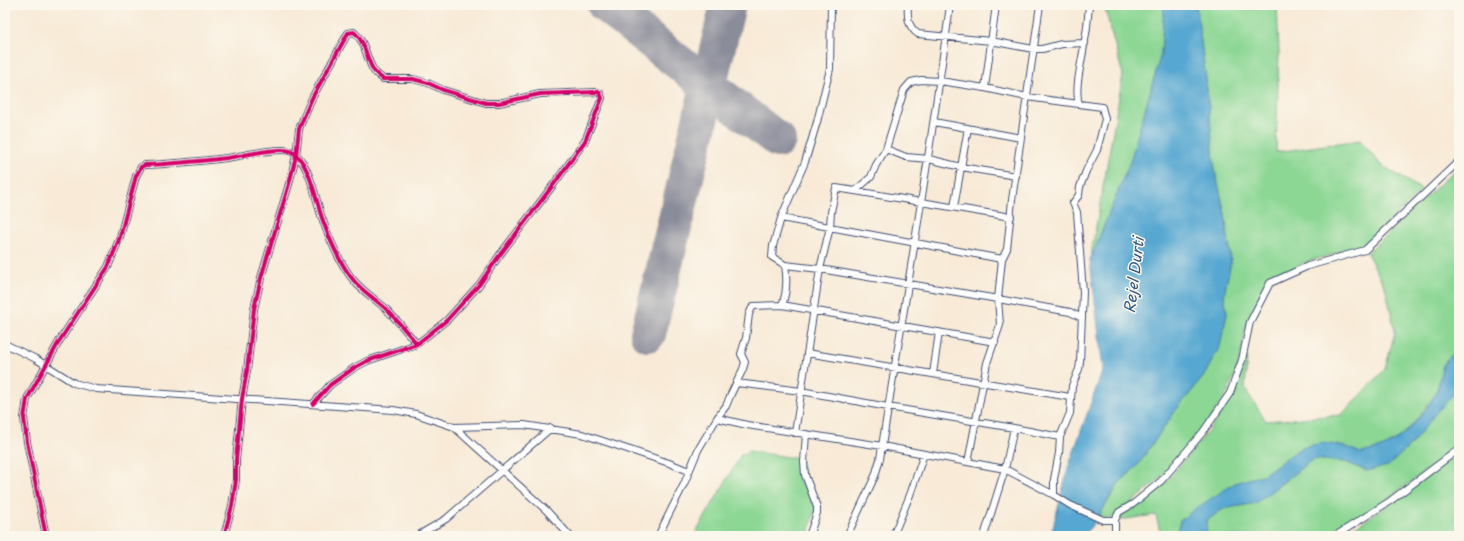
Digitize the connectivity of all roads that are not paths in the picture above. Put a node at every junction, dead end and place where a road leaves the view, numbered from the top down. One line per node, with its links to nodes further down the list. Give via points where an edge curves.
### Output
1 (832, 5): 28 (street, via 830,69 805,162)
2 (908, 5): 7 (street, via 907,15 913,31)
3 (950, 5): 7 (street)
4 (996, 5): 8 (street)
5 (1040, 5): 10 (street)
6 (1090, 5): 9 (street)
7 (946, 38): 8 (street); 11 (street)
8 (991, 41): 10 (street); 12 (street)
9 (1085, 42): 10 (street); 14 (street, via 1079,74)
10 (1033, 49): 13 (street)
11 (940, 81): 12 (street); 15 (street); 18 (street, via 910,82 904,90)
12 (985, 88): 13 (street)
13 (1027, 97): 14 (street); 17 (street)
14 (1079, 104): 38 (street, via 1102,107 1104,119 1097,150 1086,171 1079,195 1073,203 1077,212 1080,244)
15 (934, 122): 16 (street); 20 (street)
16 (968, 128): 17 (street); 22 (street)
17 (1021, 138): 23 (street)
18 (886, 149): 20 (street, via 906,158); 24 (street, via 871,177)
19 (296, 156): 43 (street, via 305,166 322,217 344,266 354,281 385,308); 43 (street, via 302,119 348,33 354,32 358,36 374,70 383,79 413,79 486,103 499,103 540,94 598,92 602,95 585,140 551,189 479,284 447,320); 45 (street, via 282,151 145,165 141,168 136,176 120,237 108,267); 52 (street, via 254,309)
20 (928, 159): 22 (street); 25 (street)
21 (1459, 161): 71 (street, via 1365,250 1308,266 1270,284 1250,322 1242,360 1230,393 1203,432 1161,481 1119,512)
22 (961, 167): 23 (street); 26 (street)
23 (1016, 176): 27 (street)
24 (855, 191): 25 (street); 29 (street, via 836,188)
25 (922, 202): 26 (street); 30 (street)
26 (954, 207): 27 (street)
27 (1011, 217): 31 (street, via 1007,249)
28 (781, 218): 29 (street); 32 (street, via 772,257)
29 (830, 227): 30 (street); 33 (street)
30 (914, 244): 31 (street); 34 (street)
31 (1002, 259): 35 (street)
32 (786, 265): 33 (street); 36 (street, via 786,291)
33 (820, 269): 34 (street); 37 (street)
34 (907, 284): 35 (street); 39 (street)
35 (998, 299): 38 (street, via 1070,312); 41 (street, via 1000,325)
36 (782, 305): 37 (street); 49 (street, via 753,306 749,314 742,354 745,362)
37 (814, 311): 39 (street); 44 (street)
38 (1082, 318): 51 (street, via 1079,366)
39 (901, 325): 40 (street); 46 (street)
40 (939, 332): 41 (street); 47 (street)
41 (995, 342): 48 (street)
42 (5, 344): 45 (street)
43 (417, 344): 53 (street, via 354,368 330,385)
44 (807, 353): 46 (street); 50 (street)
45 (46, 365): 52 (street, via 74,383 96,389); 72 (street, via 27,399 24,418)
46 (894, 368): 47 (street); 54 (street)
47 (932, 374): 48 (street)
48 (983, 382): 51 (street); 56 (street)
49 (737, 383): 50 (street); 55 (street)
50 (801, 391): 54 (street); 60 (street)
51 (1070, 397): 62 (street, via 1070,413)
52 (242, 399): 53 (street); 73 (street, via 236,480)
53 (313, 404): 57 (street, via 405,411)
54 (888, 407): 56 (street); 63 (street)
55 (717, 418): 60 (street); 69 (street)
56 (976, 422): 59 (street); 66 (street)
57 (454, 427): 58 (street, via 524,425); 68 (street)
58 (551, 428): 68 (street); 69 (street, via 582,434)
59 (1014, 428): 62 (street); 67 (street)
60 (795, 433): 61 (street)
61 (806, 434): 63 (street); 77 (street, via 805,475 817,507)
62 (1060, 437): 70 (street)
63 (882, 446): 65 (street); 78 (street, via 875,476)
64 (1459, 449): 82 (street, via 1390,501)
65 (924, 454): 66 (street); 79 (street)
66 (968, 462): 67 (street)
67 (1005, 469): 70 (street); 80 (street)
68 (503, 470): 74 (street, via 446,519); 75 (street)
69 (689, 471): 76 (street)
70 (1054, 495): 71 (street, via 1103,520)
71 (1115, 520): 81 (street)
72 (46, 536)
73 (224, 536)
74 (418, 536)
75 (570, 536)
76 (658, 536)
77 (810, 536)
78 (846, 536)
79 (893, 536)
80 (984, 536)
81 (1115, 536)
82 (1335, 536)

